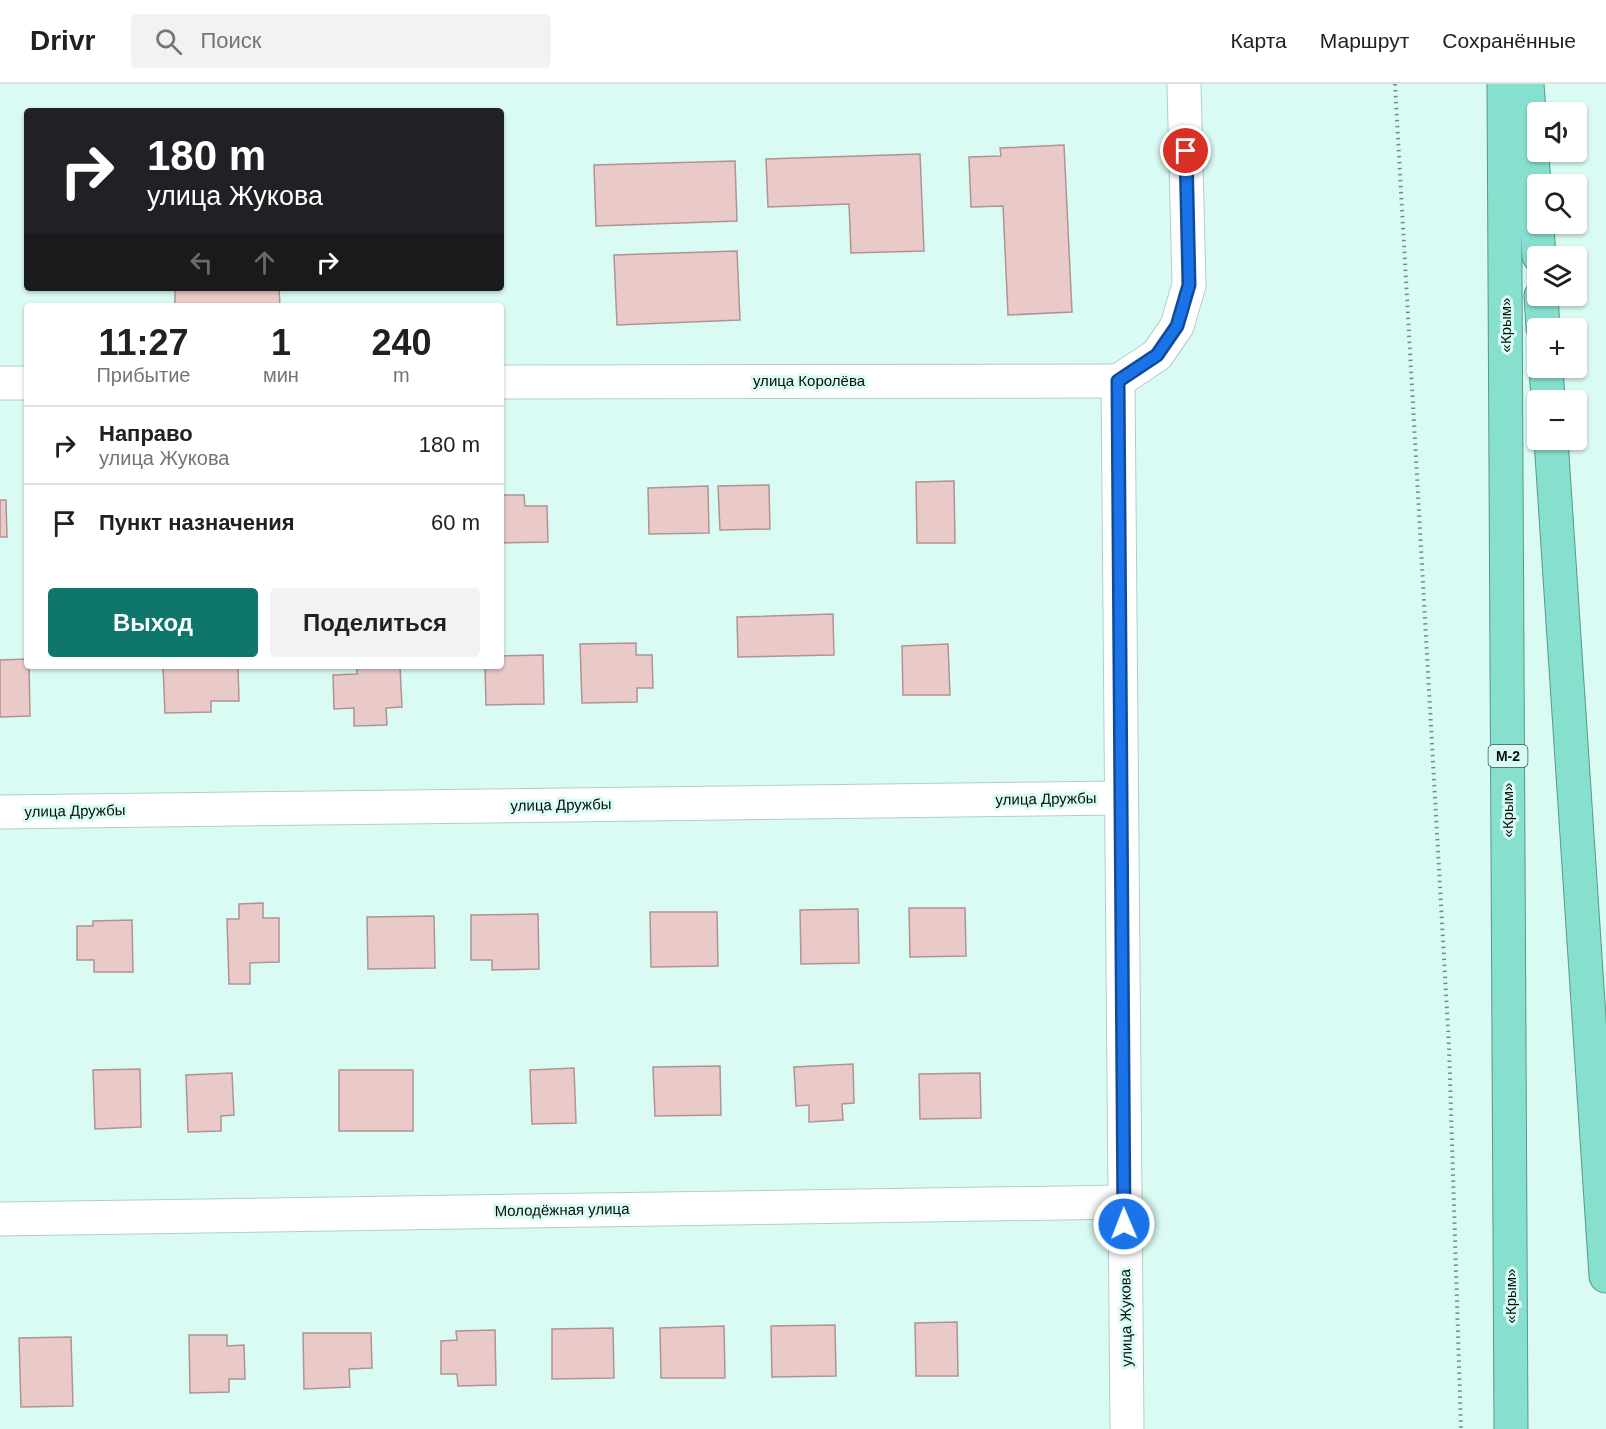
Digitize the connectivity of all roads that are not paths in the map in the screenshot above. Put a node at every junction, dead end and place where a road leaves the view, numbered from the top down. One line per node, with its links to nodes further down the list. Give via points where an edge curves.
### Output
1 (1184, 84): 5 (street, via 1189,285 1177,326 1157,355)
2 (1504, 84): 16 (highway, «Крым» / М-2)
3 (1527, 84): 4 (highway)
4 (1538, 246)
5 (1118, 381): 6 (street, улица Королёва); 10 (street, улица Жукова)
6 (504, 382)
7 (0, 383): 8 (street)
8 (24, 383)
9 (1552, 450): 14 (highway)
10 (1121, 798): 11 (street, улица Дружбы); 12 (street, улица Жукова)
11 (0, 812)
12 (1124, 1202): 13 (street, Молодёжная улица); 15 (street, улица Жукова)
13 (0, 1219)
14 (1606, 1276)
15 (1127, 1429)
16 (1511, 1429)

